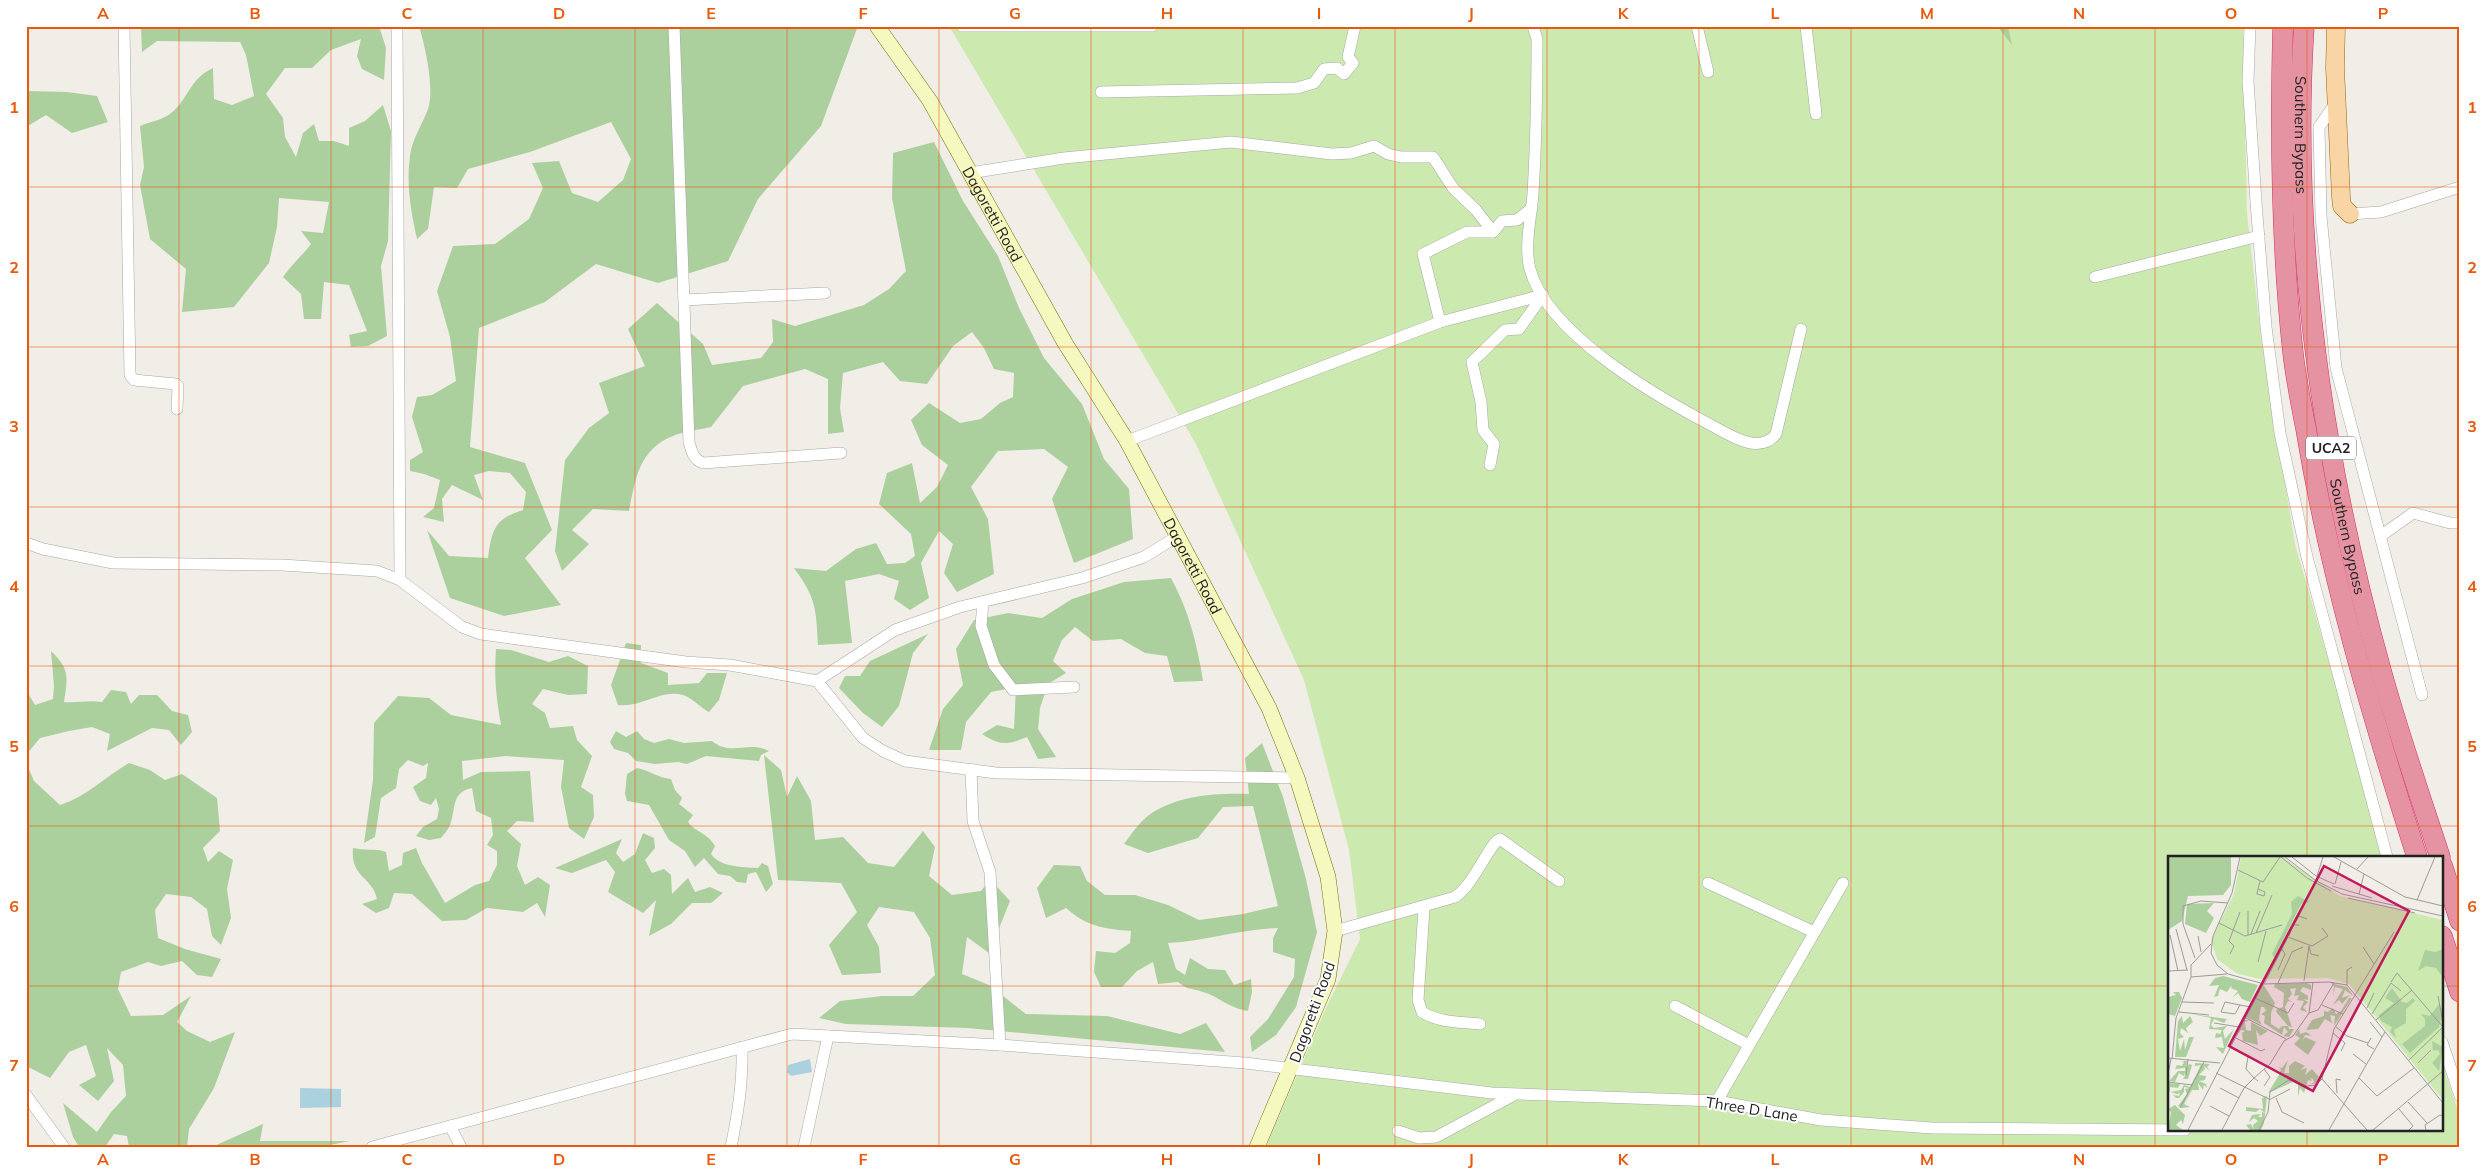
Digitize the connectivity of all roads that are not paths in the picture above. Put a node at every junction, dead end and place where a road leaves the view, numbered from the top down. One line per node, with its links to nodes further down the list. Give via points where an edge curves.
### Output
1 (124, 26): 31 (street, via 130,375 134,380 176,384)
2 (397, 26): 39 (street)
3 (674, 26): 28 (street)
4 (877, 26): 19 (main road, Dagoretti Road, via 930,101)
5 (962, 26): 6 (street)
6 (1152, 26)
7 (1355, 26): 16 (street, via 1348,57 1353,63 1344,74 1337,68 1324,69 1314,83 1297,88)
8 (1533, 26): 21 (street, via 1537,40)
9 (1697, 26): 15 (street)
10 (1806, 26): 18 (street)
11 (2250, 26): 24 (street, via 2248,81)
12 (2283, 26): 47 (highway, Southern Bypass / UCA2, via 2284,227 2293,354 2318,501 2349,630)
13 (2304, 26): 48 (highway, Southern Bypass / UCA2, via 2300,89 2303,228 2314,347 2340,499 2364,602 2382,674)
14 (2336, 26): 17 (main road)
15 (1708, 72)
16 (1100, 92)
17 (2337, 101): 22 (main road, via 2342,206); 36 (street, via 2319,126 2321,216 2336,368)
18 (1816, 114)
19 (970, 173): 23 (street, via 1064,158 1231,142 1332,154 1351,153 1374,146 1401,157 1433,157 1453,188); 32 (main road, Dagoretti Road, via 1065,343)
20 (2460, 187): 22 (street, via 2381,212)
21 (1532, 208): 23 (street, via 1517,220 1502,221); 27 (street, via 1528,255 1534,281)
22 (2350, 214)
23 (1493, 232): 29 (street, via 1467,232 1423,254)
24 (2259, 236): 25 (street); 46 (street, via 2266,326 2280,433 2307,556)
25 (2095, 276)
26 (825, 293): 28 (street)
27 (1543, 295): 29 (street); 30 (street, via 1558,320 1642,385 1740,440 1761,444 1770,442 1776,434); 34 (street, via 1519,329 1505,330 1472,362 1483,430 1494,444)
28 (684, 300): 33 (street, via 689,442 696,460 703,463)
29 (1440, 322): 32 (street)
30 (1802, 329)
31 (177, 409)
32 (1127, 441): 37 (main road, Dagoretti Road)
33 (841, 453)
34 (1490, 465)
35 (2460, 522): 36 (street, via 2450,523 2413,513)
36 (2382, 535): 43 (street)
37 (1178, 536): 40 (street, via 1144,557 1082,578); 45 (main road, Dagoretti Road, via 1269,708)
38 (26, 543): 39 (street, via 113,563 282,565 377,571)
39 (400, 580): 41 (street, via 462,627 481,634 730,665)
40 (983, 602): 41 (street, via 895,630); 42 (street, via 981,626 994,664 1013,690)
41 (817, 680): 44 (street, via 863,738 883,751 905,761)
42 (1074, 687)
43 (2422, 695)
44 (971, 769): 45 (street, via 996,773); 62 (street, via 973,821 990,872)
45 (1297, 778): 55 (main road, Dagoretti Road, via 1328,877)
46 (2387, 856)
47 (2417, 856)
48 (2440, 856)
49 (2444, 872): 54 (highway)
50 (1559, 881): 53 (street, via 1500,839 1492,845 1464,892)
51 (1708, 883): 56 (street)
52 (1843, 883): 56 (street)
53 (1424, 908): 55 (street); 60 (street, via 1418,1000 1422,1012 1448,1021)
54 (2460, 921)
55 (1335, 931): 66 (main road, Dagoretti Road, via 1328,979)
56 (1814, 932): 63 (street)
57 (2444, 942): 58 (highway)
58 (2460, 992)
59 (1675, 1006): 63 (street)
60 (1480, 1024)
61 (828, 1036): 62 (street, Three D Lane); 64 (street, Three D Lane, via 792,1034); 78 (street)
62 (1000, 1045): 66 (street, Three D Lane, via 1245,1063)
63 (1749, 1045): 70 (street)
64 (742, 1047): 71 (street, Three D Lane); 77 (street, via 743,1074)
65 (2444, 1048): 69 (street)
66 (1291, 1070): 67 (street, Three D Lane); 79 (main road, Dagoretti Road)
67 (1516, 1094): 70 (street, Three D Lane); 73 (street, via 1436,1136 1419,1138)
68 (26, 1095): 74 (street)
69 (2460, 1096)
70 (1717, 1101): 72 (street, Three D Lane, via 1821,1120 1932,1128)
71 (450, 1126): 75 (street, Three D Lane); 76 (street)
72 (2168, 1130)
73 (1398, 1131)
74 (64, 1147)
75 (372, 1147)
76 (461, 1147)
77 (731, 1147)
78 (804, 1147)
79 (1256, 1147)

